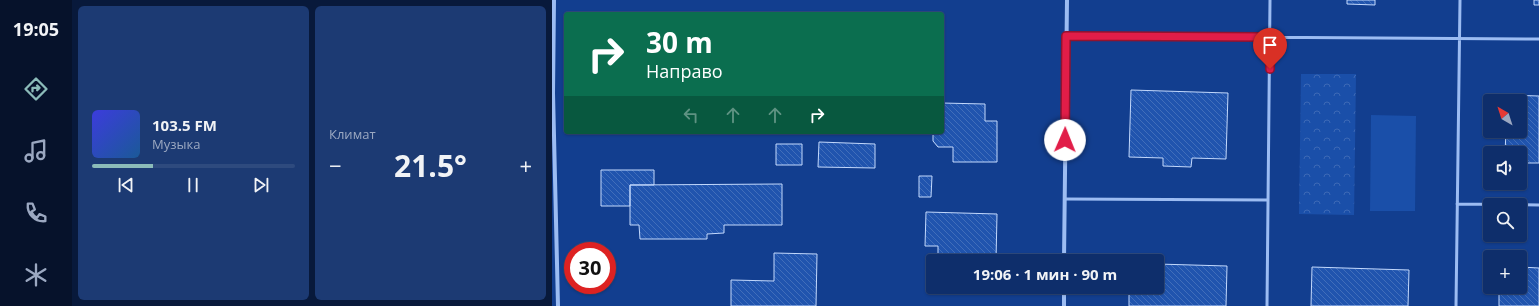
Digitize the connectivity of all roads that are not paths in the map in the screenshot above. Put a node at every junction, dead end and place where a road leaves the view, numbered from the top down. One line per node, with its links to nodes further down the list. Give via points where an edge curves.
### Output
1 (554, 0): 15 (street, via 553,93)
2 (1067, 0): 5 (street)
3 (1270, 0): 6 (lane)
4 (1460, 0): 7 (lane)
5 (1066, 36): 6 (lane); 9 (street)
6 (1270, 37): 7 (lane); 10 (lane)
7 (1459, 38): 8 (lane); 11 (lane)
8 (1539, 39)
9 (1065, 198): 10 (lane); 13 (street)
10 (1268, 200): 17 (lane)
11 (1457, 204): 12 (lane); 18 (lane)
12 (1539, 205)
13 (1064, 254)
14 (1064, 294): 16 (street)
15 (558, 306)
16 (1064, 306)
17 (1267, 306)
18 (1456, 306)

